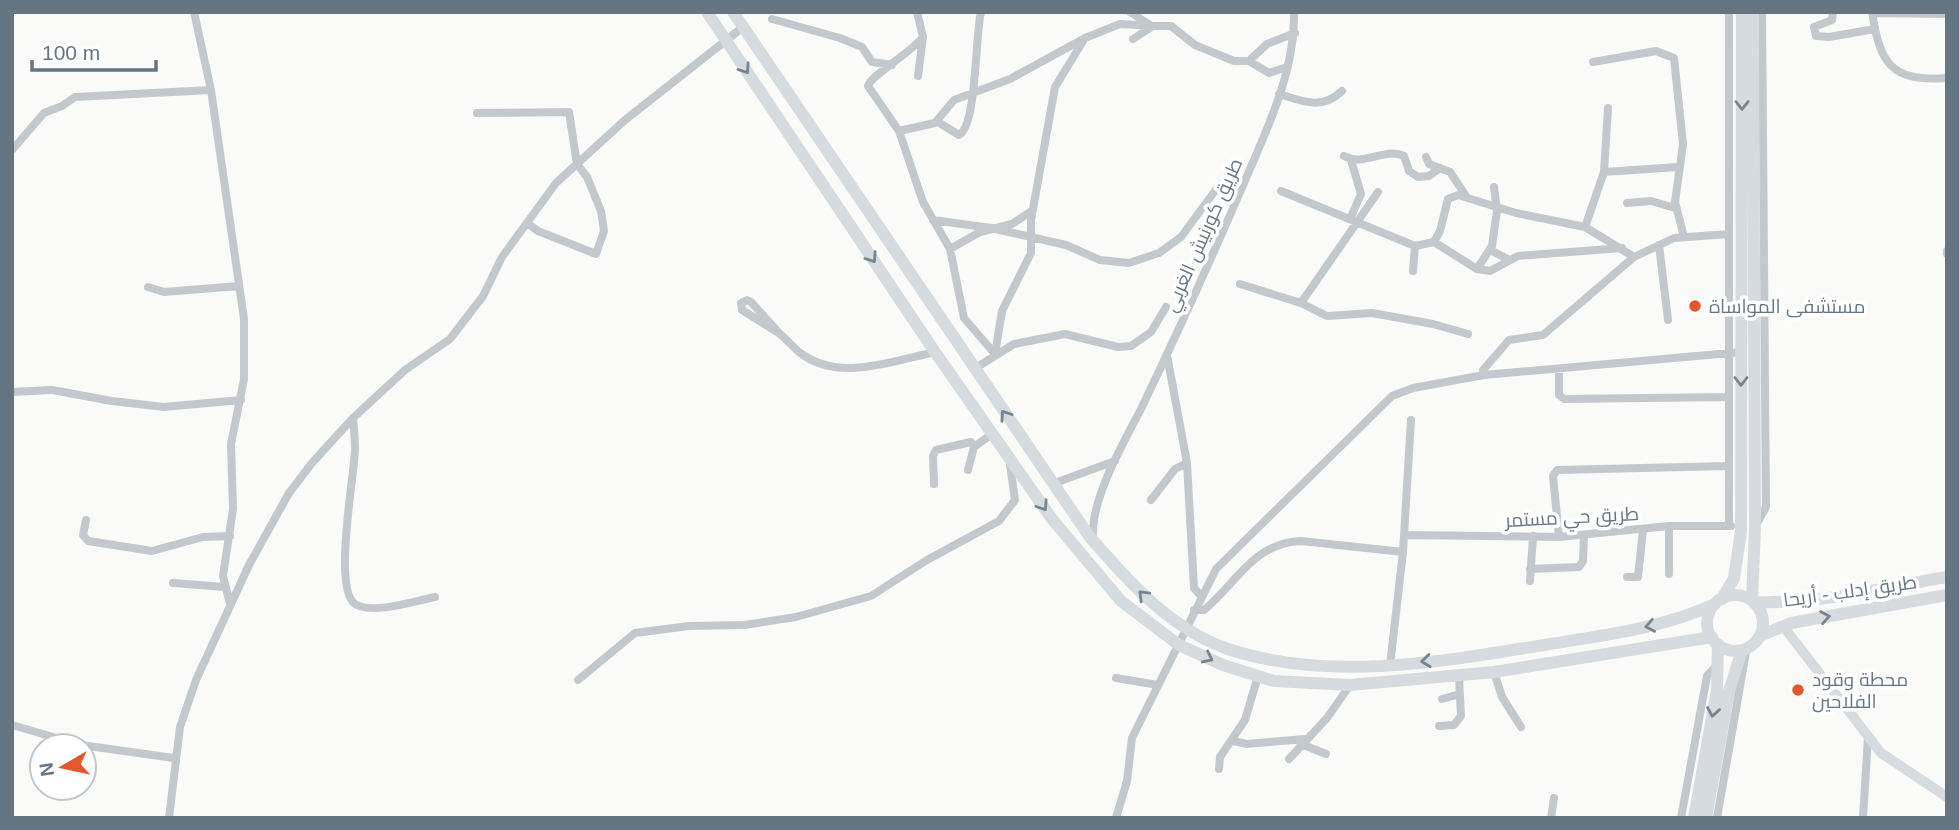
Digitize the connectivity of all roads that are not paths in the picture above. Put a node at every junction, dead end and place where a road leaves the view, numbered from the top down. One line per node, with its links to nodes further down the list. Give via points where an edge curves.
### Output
1 (194, 12): 30 (street)
2 (707, 12): 22 (main road)
3 (733, 12): 17 (main road)
4 (917, 12): 20 (street)
5 (981, 12): 31 (street)
6 (1130, 12): 16 (street)
7 (1294, 12): 19 (street, طريق كورنيش الغربي)
8 (1729, 12): 58 (street)
9 (1742, 12): 80 (main road, one-way to 80)
10 (1753, 12): 105 (main road)
11 (1762, 12): 105 (street, via 1766,507)
12 (1833, 12): 18 (street, via 1832,20 1814,27 1816,36)
13 (1872, 13): 14 (street); 18 (street)
14 (1947, 14)
15 (772, 19): 26 (street, via 840,38 862,47 872,62)
16 (1153, 26): 21 (street, via 1120,24); 23 (street); 24 (street, via 1171,26 1195,45 1234,61)
17 (743, 27): 22 (street); 84 (main road)
18 (1875, 29): 29 (street, via 1881,55 1896,72)
19 (1294, 33): 24 (street, via 1267,44); 27 (street, طريق كورنيش الغربي)
20 (923, 37): 26 (street); 28 (street)
21 (1085, 38): 31 (street, via 1010,79); 52 (street, via 1055,87)
22 (726, 39): 40 (street); 79 (main road, one-way to 79)
23 (1133, 39)
24 (1249, 61): 27 (street, via 1269,72)
25 (1593, 62): 41 (street, via 1656,51 1674,58 1683,144)
26 (892, 65): 37 (street, via 873,76 868,86)
27 (1287, 67): 33 (street, طريق كورنيش الغربي)
28 (918, 76)
29 (1946, 80)
30 (211, 90): 38 (street, via 75,97 44,113); 72 (street)
31 (973, 90): 36 (street, via 951,102); 36 (street, via 961,134)
32 (1342, 91): 33 (street, via 1318,105)
33 (1279, 94): 44 (street, طريق كورنيش الغربي)
34 (1608, 108): 43 (street)
35 (477, 113): 40 (street, via 569,111)
36 (938, 122): 37 (street)
37 (899, 131): 53 (street)
38 (12, 150)
39 (1426, 157): 42 (street, via 1429,164)
40 (576, 164): 55 (street); 55 (street, via 587,177 601,211 604,231 596,254)
41 (1678, 167): 43 (street); 51 (street)
42 (1440, 168): 48 (street, via 1450,172); 54 (street, via 1418,177 1397,153 1372,160 1347,158 1361,194)
43 (1604, 172): 56 (street)
44 (1244, 182): 60 (street, via 1220,184 1181,237 1159,253 1129,264); 82 (street, طريق كورنيش الغربي)
45 (1494, 187): 50 (street)
46 (1281, 191): 54 (street)
47 (1378, 192): 54 (street)
48 (1466, 196): 50 (street); 61 (street, via 1448,199)
49 (1627, 203): 51 (street, via 1651,201)
50 (1497, 206): 56 (street); 66 (street)
51 (1675, 208): 59 (street)
52 (1033, 210): 57 (street, via 1012,224); 60 (street)
53 (933, 220): 57 (street); 65 (street)
54 (1354, 221): 63 (street); 74 (street)
55 (527, 223): 90 (street, via 502,257 483,296 450,339 405,370)
56 (1585, 227): 64 (street)
57 (991, 228): 60 (street); 65 (street)
58 (1729, 234): 59 (street); 83 (street)
59 (1684, 237): 62 (street)
60 (1031, 240): 81 (street, via 1029,260 1002,311)
61 (1434, 242): 63 (street); 69 (street)
62 (1659, 245): 67 (street); 76 (street)
63 (1415, 246): 70 (street)
64 (1622, 248): 67 (street); 68 (street)
65 (950, 249): 81 (street, via 964,318)
66 (1490, 250): 68 (street); 69 (street)
67 (1634, 257): 86 (street, via 1543,335 1509,340 1490,359)
68 (1508, 259): 69 (street, via 1490,271)
69 (1477, 269)
70 (1413, 271)
71 (1240, 284): 74 (street)
72 (239, 286): 73 (street, via 164,292); 89 (street, via 244,319)
73 (148, 287)
74 (1301, 303): 78 (street, via 1327,316 1372,313)
75 (1166, 307): 81 (street, via 1152,332 1131,346 1065,334 1020,342)
76 (1668, 320)
77 (779, 333): 77 (street, via 752,318 741,303 751,302); 79 (street, via 800,353 848,369)
78 (1468, 334)
79 (935, 352): 92 (main road)
80 (1741, 352): 83 (street); 104 (main road, one-way to 104)
81 (995, 354): 84 (street)
82 (1167, 355): 95 (street, طريق كورنيش الغربي); 96 (street)
83 (1727, 355): 85 (street); 88 (street)
84 (974, 369): 100 (main road, one-way to 84)
85 (1559, 369): 86 (street); 88 (street, via 1559,395 1564,399)
86 (1484, 375): 121 (street, via 1392,396 1216,569)
87 (12, 392): 89 (street, via 52,390 153,406)
88 (1727, 397): 97 (street)
89 (241, 400): 109 (street, via 231,444)
90 (353, 418): 123 (street, via 355,450 346,544 346,588 352,602 363,608 399,606); 126 (street, via 289,493)
91 (1411, 420): 107 (street)
92 (993, 433): 93 (street); 94 (main road)
93 (974, 447): 98 (street); 99 (street, via 971,442 936,450)
94 (1006, 452): 132 (main road, one-way to 132, via 1052,519 1121,601); 140 (street, via 1015,500 999,521 871,596 796,617 635,633)
95 (1115, 461): 100 (street); 112 (street, طريق كورنيش الغربي, via 1092,522)
96 (1187, 463): 101 (street, via 1174,469); 121 (street, via 1194,588)
97 (1728, 466): 104 (street); 111 (street, via 1557,470 1553,476)
98 (968, 470)
99 (934, 484)
100 (1051, 485): 112 (main road)
101 (1152, 500)
102 (86, 520): 109 (street, via 83,535 88,541 152,551 202,537)
103 (1669, 527): 104 (street, طريق حي مستمر); 106 (street, طريق حي مستمر); 115 (street)
104 (1735, 527): 125 (main road, via 1734,578)
105 (1755, 528): 124 (main road)
106 (1643, 530): 108 (street, طريق حي مستمر); 116 (street, via 1639,577)
107 (1404, 535): 110 (street, طريق حي مستمر); 113 (street)
108 (1584, 535): 111 (street, طريق حي مستمر); 114 (street, via 1579,567)
109 (230, 536): 120 (street)
110 (1532, 536): 111 (street, طريق حي مستمر); 114 (street)
111 (1559, 537)
112 (1093, 540): 128 (main road, one-way to 112, via 1147,600)
113 (1402, 552): 127 (street, via 1285,542 1255,558 1205,610); 134 (street)
114 (1531, 569): 118 (street)
115 (1669, 574)
116 (1627, 577)
117 (1947, 577): 124 (main road, طريق إدلب - أريحا, via 1790,603)
118 (1530, 581)
119 (173, 583): 120 (street)
120 (225, 587): 126 (street)
121 (1201, 596): 127 (street)
122 (1947, 596): 129 (main road, طريق إدلب - أريحا, one-way to 122)
123 (435, 597)
124 (1753, 601): 125 (main road, via 1737,595); 130 (main road, via 1762,615)
125 (1718, 602): 131 (main road, via 1708,622); 134 (main road, one-way to 134, via 1679,621 1472,657)
126 (230, 604): 152 (street, via 196,680)
127 (1194, 610): 128 (street)
128 (1186, 626): 132 (street); 134 (main road, via 1227,648 1262,657 1332,667)
129 (1783, 626): 130 (main road, طريق إدلب - أريحا); 148 (street)
130 (1760, 636): 133 (main road)
131 (1715, 640): 133 (main road, via 1732,650); 135 (main road); 136 (main road)
132 (1180, 645): 137 (main road, one-way to 137, via 1223,666); 141 (street)
133 (1744, 649): 162 (main road, via 1729,691); 163 (street)
134 (1390, 665)
135 (1717, 665): 160 (street, via 1707,676); 161 (main road, one-way to 161, via 1717,690)
136 (1494, 672): 138 (main road); 147 (street, via 1502,697)
137 (1258, 676): 142 (main road); 149 (street, via 1245,720)
138 (1459, 677): 142 (main road); 143 (street)
139 (1116, 678): 141 (street)
140 (578, 680)
141 (1158, 685): 158 (street, via 1132,738 1127,781)
142 (1350, 685): 150 (street, via 1327,718)
143 (1460, 694): 144 (street); 146 (street, via 1458,722)
144 (1442, 699)
145 (12, 725): 152 (street, via 81,745)
146 (1439, 726)
147 (1521, 727)
148 (1868, 736): 155 (street, via 1881,752); 164 (street)
149 (1233, 741): 150 (street); 154 (street, via 1220,757)
150 (1303, 741): 151 (street); 153 (street)
151 (1326, 754)
152 (174, 758): 157 (street)
153 (1289, 759)
154 (1219, 769)
155 (1947, 797)
156 (1554, 798): 159 (street)
157 (169, 818)
158 (1116, 818)
159 (1551, 818)
160 (1681, 818)
161 (1694, 818)
162 (1706, 818)
163 (1717, 818)
164 (1863, 818)

